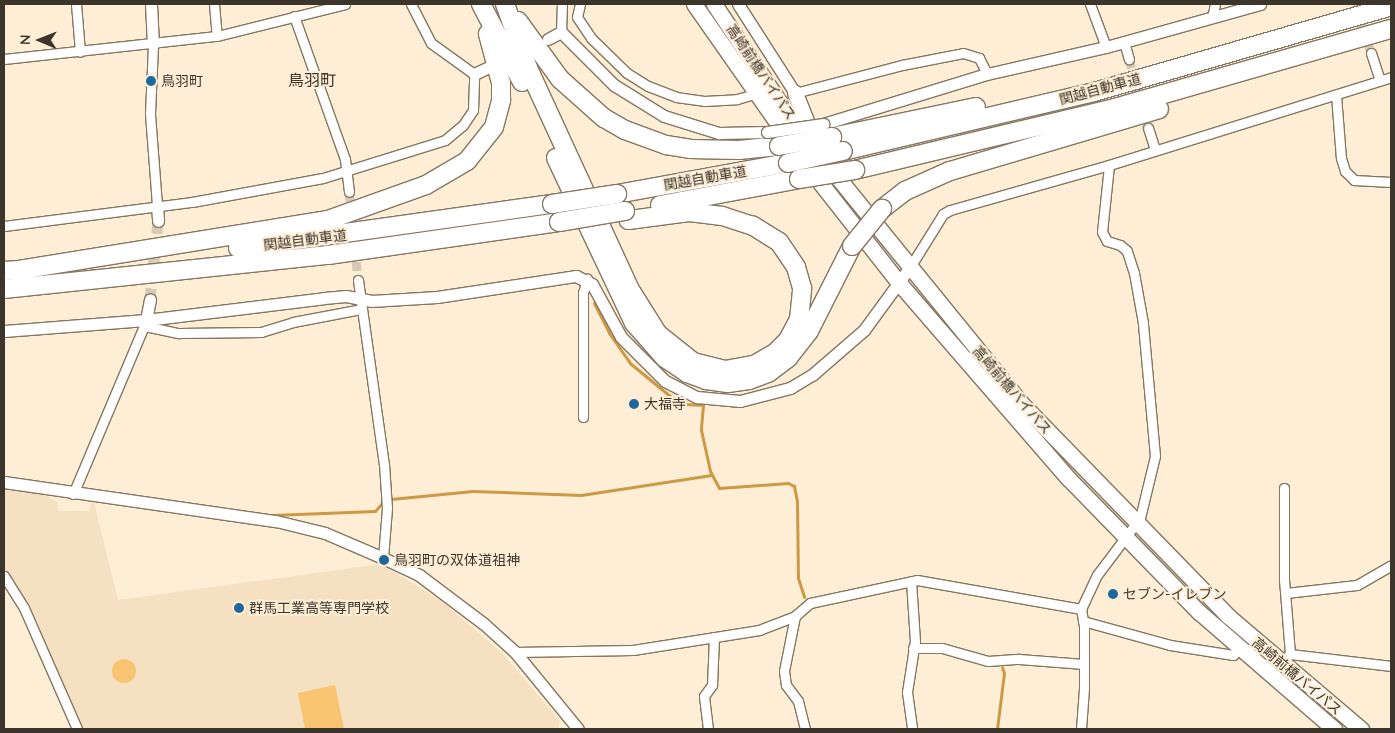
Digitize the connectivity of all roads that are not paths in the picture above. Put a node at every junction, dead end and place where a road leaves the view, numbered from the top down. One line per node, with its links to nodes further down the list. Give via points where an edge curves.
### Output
1 (76, 4): 26 (street)
2 (151, 4): 24 (street)
3 (214, 4): 21 (street)
4 (344, 4): 17 (street)
5 (411, 4): 33 (street, via 431,44)
6 (480, 4): 27 (highway, bridge, via 512,62 622,301 646,340 675,366 706,380 728,383 758,377 777,367 806,337 852,246 882,209 906,191 950,171 1232,87); 56 (highway, via 500,74 501,100 488,138 452,172 383,203 328,220)
7 (506, 4): 44 (highway, via 560,79 604,118 625,130 666,145 704,150); 52 (highway, via 528,68 625,279 643,314 658,334 693,362 725,370 754,365 775,353 788,340 798,319 802,288 796,267 779,242 753,226 722,216 689,212)
8 (562, 4): 20 (street)
9 (580, 4): 32 (street, via 576,13 579,23)
10 (694, 4): 40 (highway, 高崎前橋バイパス)
11 (714, 4): 47 (highway, 高崎前橋バイパス, via 780,103)
12 (738, 4): 39 (street)
13 (1090, 4): 25 (street)
14 (1215, 4): 18 (street)
15 (1260, 4): 18 (street)
16 (1391, 6): 38 (highway, 関越自動車道)
17 (294, 16): 21 (street); 48 (street)
18 (1212, 18): 23 (street)
19 (1391, 29): 27 (highway, 関越自動車道)
20 (561, 32): 22 (street); 37 (street)
21 (217, 36): 24 (street)
22 (548, 39)
23 (1124, 42): 25 (street); 30 (street)
24 (153, 45): 26 (street); 51 (street, via 150,114)
25 (1106, 47): 34 (street)
26 (80, 52): 29 (street)
27 (1319, 52): 52 (highway, 関越自動車道, bridge, via 1038,128 855,170)
28 (1371, 53): 36 (street)
29 (4, 59)
30 (1129, 59)
31 (491, 66): 33 (street)
32 (627, 73): 37 (street); 40 (street, via 657,90 683,98 725,100)
33 (474, 74): 48 (street, via 473,110 455,134 438,144)
34 (987, 74): 39 (street, via 979,58 963,53); 43 (street)
35 (1391, 77): 36 (street)
36 (1380, 81): 41 (street)
37 (614, 85): 44 (street, via 651,109 692,126)
38 (1094, 92): 43 (highway, via 1005,101); 56 (highway, 関越自動車道, bridge, via 788,163 617,194 328,237)
39 (795, 93): 47 (highway, via 804,120)
40 (755, 94): 59 (highway, 高崎前橋バイパス)
41 (1336, 95): 45 (street); 49 (street, via 1345,171 1354,180)
42 (1148, 128): 45 (street)
43 (828, 130): 44 (highway, bridge)
44 (773, 139)
45 (1155, 150): 46 (street)
46 (1109, 165): 55 (street, via 946,212); 69 (street, via 1102,232 1107,241 1127,251 1134,274 1143,323 1155,441 1154,463)
47 (830, 168): 55 (highway, 高崎前橋バイパス)
48 (347, 172): 50 (street); 51 (street, via 256,191)
49 (1391, 182)
50 (349, 192)
51 (157, 205): 53 (street); 54 (street)
52 (627, 215): 60 (highway, 関越自動車道, bridge, via 408,245)
53 (158, 221)
54 (4, 226)
55 (910, 267): 59 (street); 69 (highway, 高崎前橋バイパス, via 1020,402)
56 (12, 270)
57 (587, 279): 59 (street, via 621,337 659,376 685,393 730,401 784,390 812,374 864,330); 62 (street, via 568,276 437,297); 65 (street, via 582,293)
58 (358, 280): 62 (street)
59 (898, 283): 70 (highway, 高崎前橋バイパス)
60 (4, 289)
61 (150, 299): 63 (street)
62 (360, 304): 63 (street, via 298,300); 63 (street, via 261,332 179,334); 71 (street, via 384,464 387,508)
63 (145, 323): 64 (street); 68 (street)
64 (4, 331)
65 (583, 417)
66 (4, 482): 68 (street)
67 (1284, 488): 75 (street)
68 (73, 494): 71 (street, via 145,500 276,521 325,534)
69 (1137, 524): 70 (street); 83 (highway, 高崎前橋バイパス)
70 (1126, 539): 76 (street, via 1097,574); 81 (highway, 高崎前橋バイパス)
71 (382, 558): 82 (street, via 419,574)
72 (1391, 565): 75 (street, via 1350,587)
73 (4, 576): 86 (street, via 24,608)
74 (911, 581): 76 (street); 77 (street, via 810,603); 80 (street, via 916,641)
75 (1286, 593): 83 (street)
76 (1081, 609): 78 (street)
77 (795, 616): 79 (street, via 759,630); 89 (street, via 784,671 786,685 798,701)
78 (1083, 621): 81 (street, via 1233,656); 84 (street)
79 (714, 637): 82 (street, via 633,650); 88 (street, via 712,685 704,696)
80 (913, 648): 84 (street, via 942,648 988,661); 90 (street, via 907,692)
81 (1240, 648): 92 (highway, 高崎前橋バイパス)
82 (515, 652): 87 (street)
83 (1285, 659): 85 (street); 93 (highway, 高崎前橋バイパス)
84 (1084, 664): 91 (street)
85 (1391, 666)
86 (77, 729)
87 (578, 729)
88 (708, 729)
89 (806, 729)
90 (912, 729)
91 (1081, 729)
92 (1334, 729)
93 (1361, 729)

